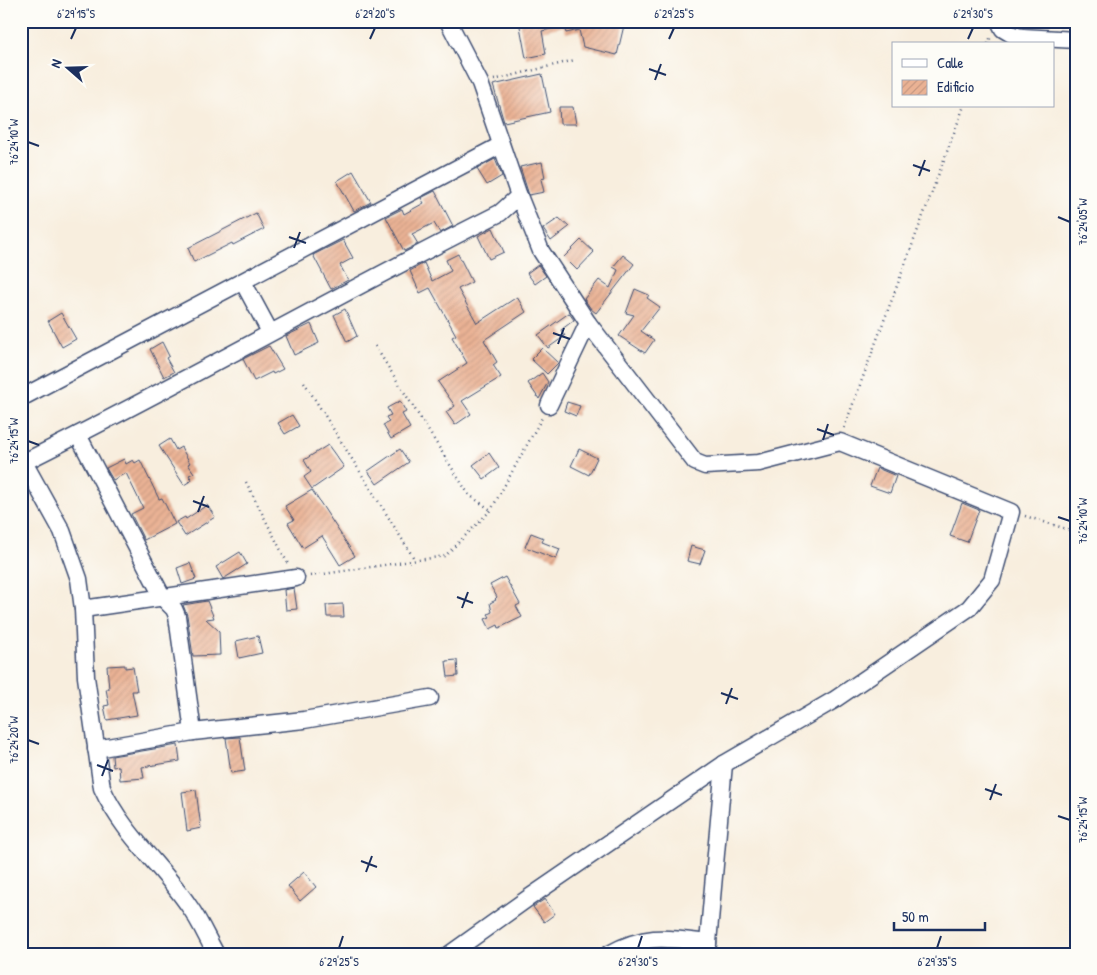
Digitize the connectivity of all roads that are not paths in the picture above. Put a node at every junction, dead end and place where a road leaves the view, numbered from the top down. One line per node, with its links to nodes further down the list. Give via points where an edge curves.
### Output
1 (448, 21): 4 (street, via 480,83)
2 (1000, 21): 3 (street, via 1002,29 1012,35)
3 (1076, 40)
4 (501, 145): 5 (street); 6 (street)
5 (519, 196): 7 (street, via 541,251); 8 (street, via 500,213)
6 (243, 282): 8 (street); 9 (street)
7 (588, 323): 10 (street); 19 (street, via 695,462 705,466 759,463 840,442 1011,512 992,580 970,608 834,700)
8 (270, 332): 11 (street)
9 (21, 398)
10 (549, 406)
11 (78, 435): 12 (street); 14 (street)
12 (23, 459): 15 (street, via 62,531 79,579)
13 (296, 578): 14 (street)
14 (163, 598): 15 (street); 17 (street, via 177,616)
15 (83, 610): 18 (street, via 86,677)
16 (430, 698): 17 (street, via 304,720)
17 (193, 732): 18 (street)
18 (96, 749): 21 (street, via 102,788 110,805 190,907)
19 (724, 764): 20 (street); 22 (street)
20 (708, 948): 23 (street, via 672,939 648,939 628,944)
21 (216, 954)
22 (450, 954)
23 (609, 954)

